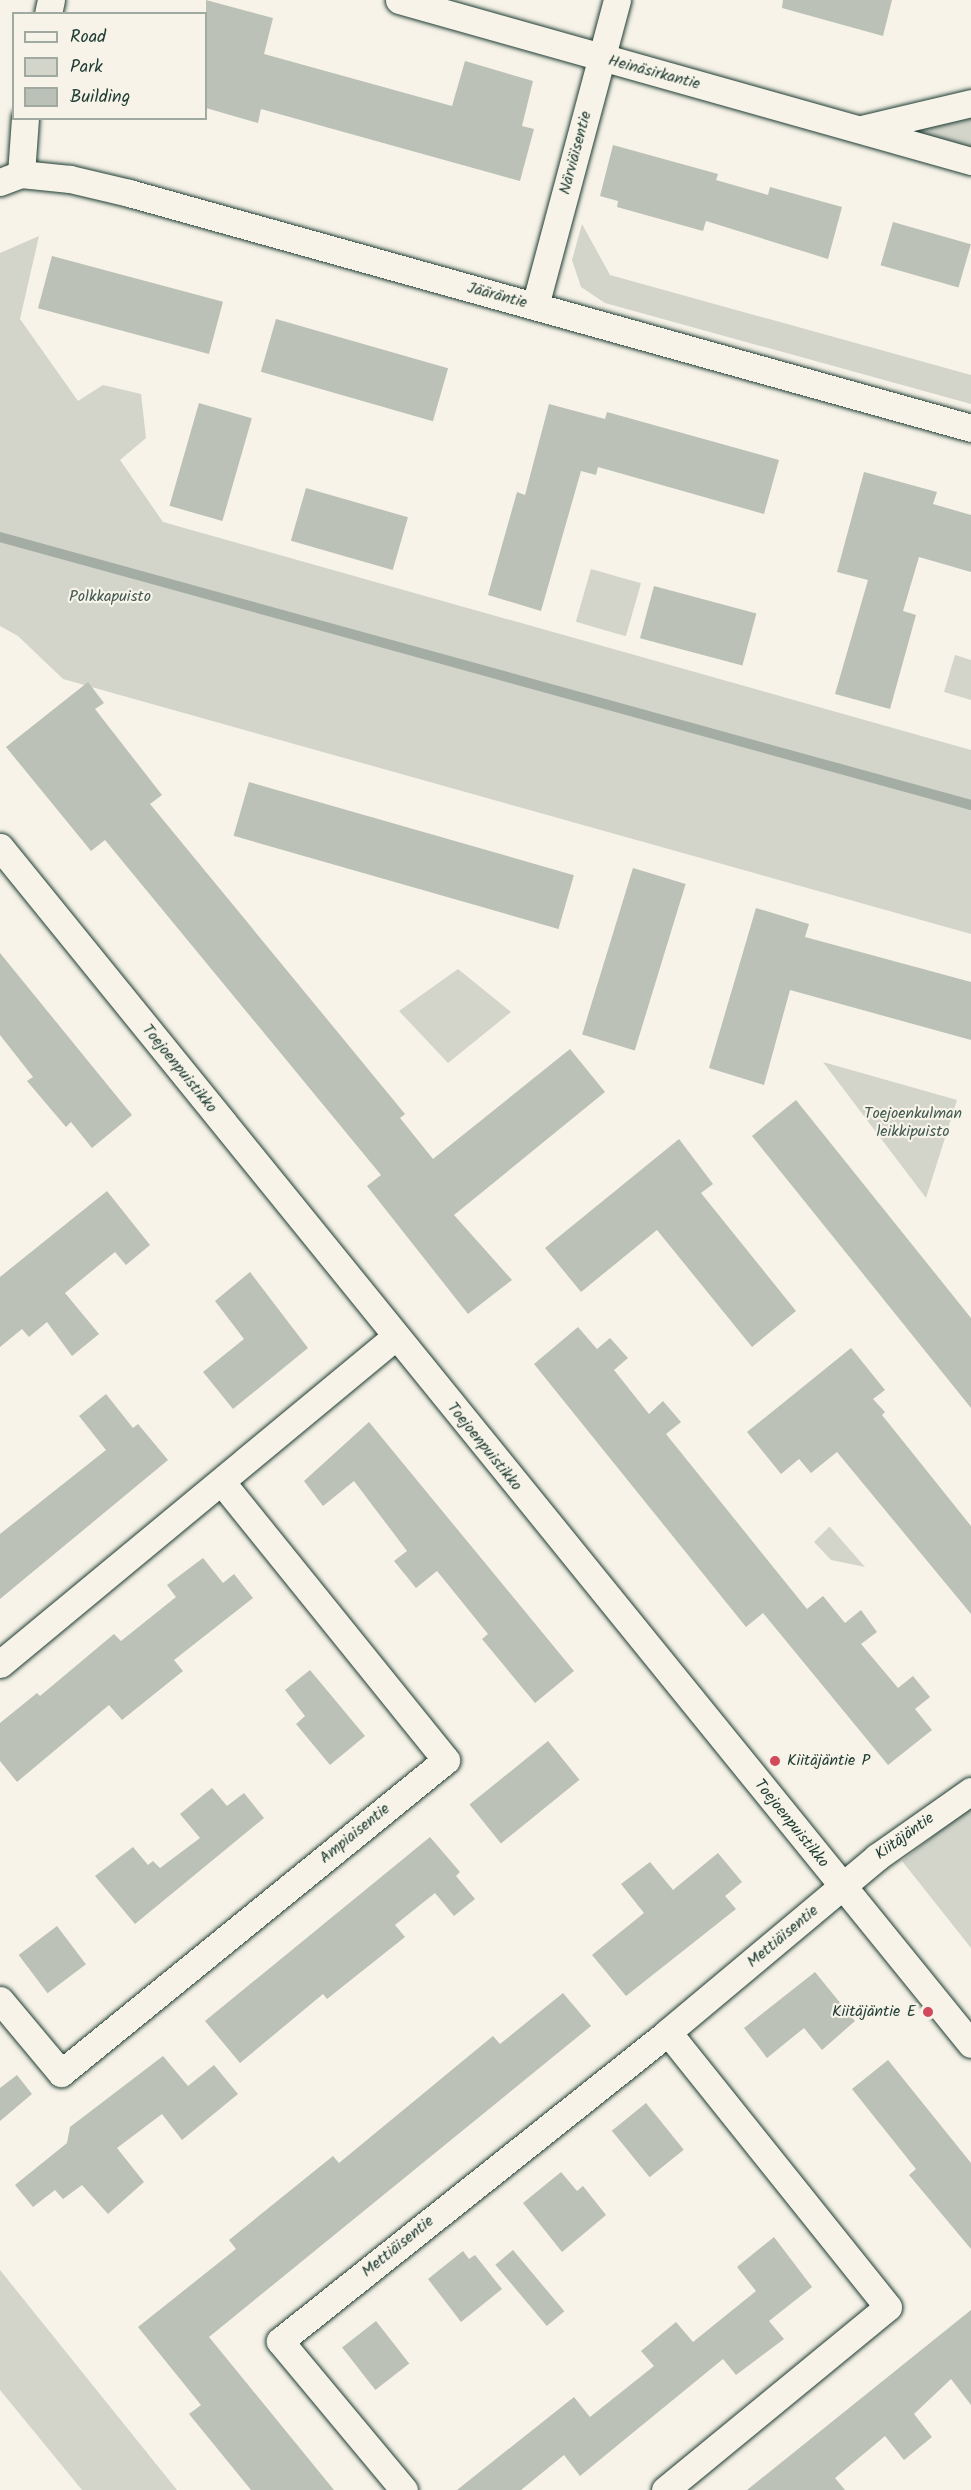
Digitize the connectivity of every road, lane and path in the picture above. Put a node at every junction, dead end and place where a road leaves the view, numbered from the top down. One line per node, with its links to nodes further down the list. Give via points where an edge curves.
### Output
1 (399, 0): 3 (street, Heinäsirkantie)
2 (617, 0): 4 (street, Närviäisentie)
3 (444, 7): 4 (street, Heinäsirkantie)
4 (601, 58): 7 (street, Heinäsirkantie); 10 (street, Närviäisentie)
5 (971, 103): 7 (street, Heinäsirkantie)
6 (25, 120): 9 (street)
7 (861, 129): 8 (street, Heinäsirkantie)
8 (971, 161)
9 (11, 178): 10 (street, Jääräntie, via 70,179 129,193)
10 (535, 306): 11 (street, Jääräntie)
11 (971, 428)
12 (0, 847): 13 (street, Toejoenpuistikko)
13 (395, 1336): 14 (street); 17 (street, Toejoenpuistikko)
14 (222, 1482): 15 (street); 18 (street, Ampiaisentie, via 446,1760 61,2073)
15 (0, 1664)
16 (971, 1791): 17 (street, Kiitäjäntie, via 877,1857)
17 (843, 1887): 19 (street, Mettiäisentie); 20 (street, Toejoenpuistikko)
18 (0, 2000)
19 (668, 2032): 21 (street, Mettiäisentie, via 280,2341); 22 (street, via 888,2307)
20 (971, 2044)
21 (404, 2490)
22 (665, 2490)

